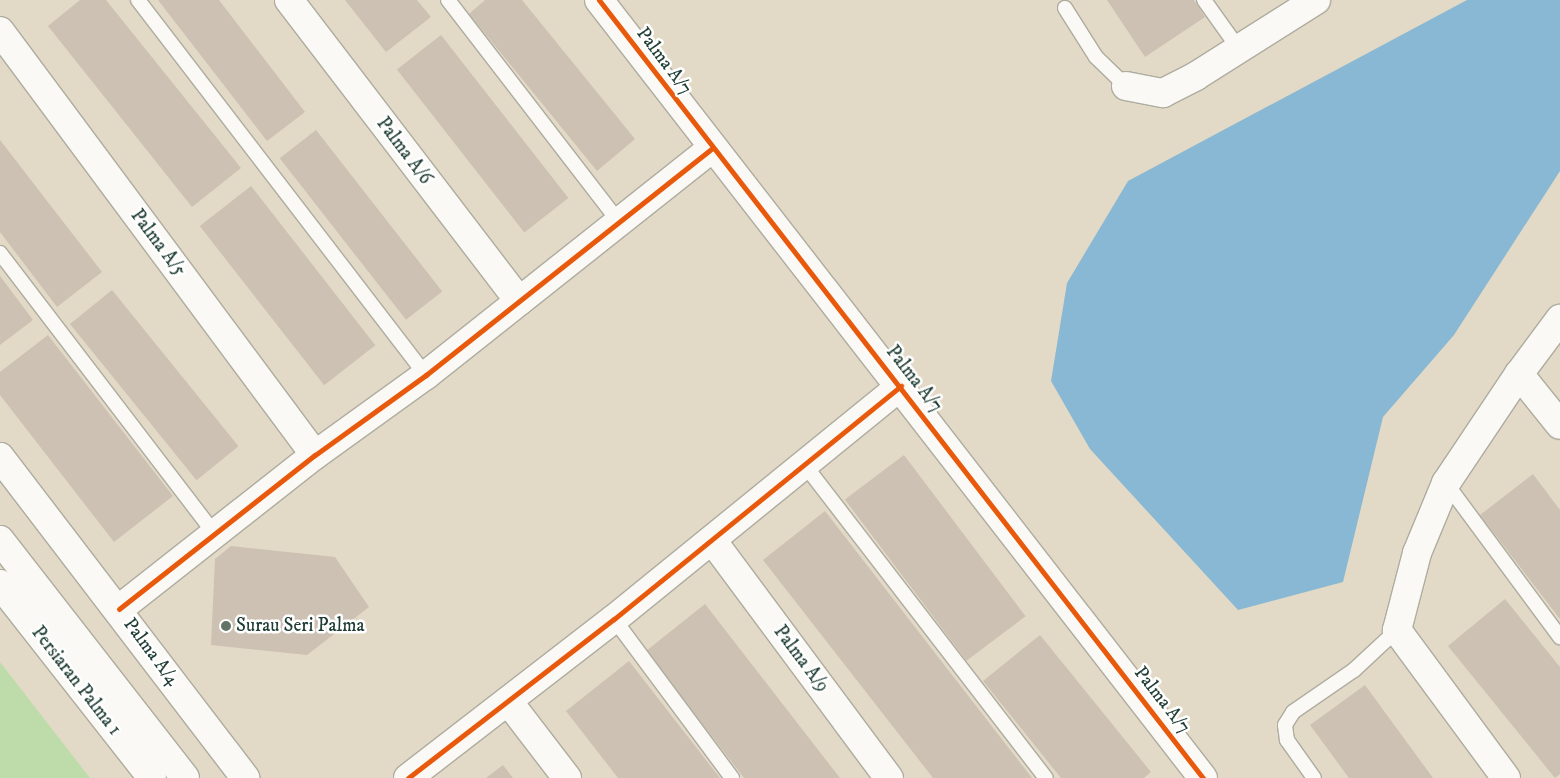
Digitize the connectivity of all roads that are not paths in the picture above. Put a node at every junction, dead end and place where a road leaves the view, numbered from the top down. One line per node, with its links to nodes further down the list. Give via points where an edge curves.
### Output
1 (138, 0): 17 (lane)
2 (289, 0): 14 (street, Palma A/6)
3 (448, 0): 12 (lane)
4 (599, 0): 11 (street, Palma A/7)
5 (1204, 0): 9 (lane)
6 (1316, 0): 9 (street)
7 (1065, 8): 10 (lane, via 1096,57)
8 (0, 31): 20 (street, Palma A/5)
9 (1239, 49): 10 (street, via 1163,93)
10 (1126, 86)
11 (712, 148): 12 (street); 18 (street, Palma A/7)
12 (619, 222): 14 (street)
13 (0, 253): 24 (lane)
14 (519, 302): 17 (street)
15 (1560, 318): 16 (street)
16 (1519, 374): 19 (street); 23 (street)
17 (426, 375): 20 (street)
18 (901, 386): 22 (street); 41 (street, Palma A/7)
19 (1560, 425)
20 (316, 455): 24 (street)
21 (0, 457): 28 (street, Palma A/4)
22 (804, 464): 26 (street); 40 (lane)
23 (1446, 484): 30 (street, via 1417,553); 31 (lane)
24 (214, 533): 28 (street)
25 (0, 540): 34 (street)
26 (712, 540): 29 (street); 39 (street, Palma A/9)
27 (0, 584): 33 (street, Persiaran Palma 1)
28 (119, 609): 35 (street, Palma A/4)
29 (614, 620): 32 (street); 38 (lane)
30 (1397, 630): 42 (lane, via 1354,670 1293,712 1284,725 1287,740); 43 (street)
31 (1560, 636)
32 (508, 702): 36 (street); 37 (street)
33 (152, 778)
34 (185, 778)
35 (246, 778)
36 (408, 778)
37 (567, 778)
38 (732, 778)
39 (889, 778)
40 (1046, 778)
41 (1203, 778)
42 (1314, 778)
43 (1506, 778)

